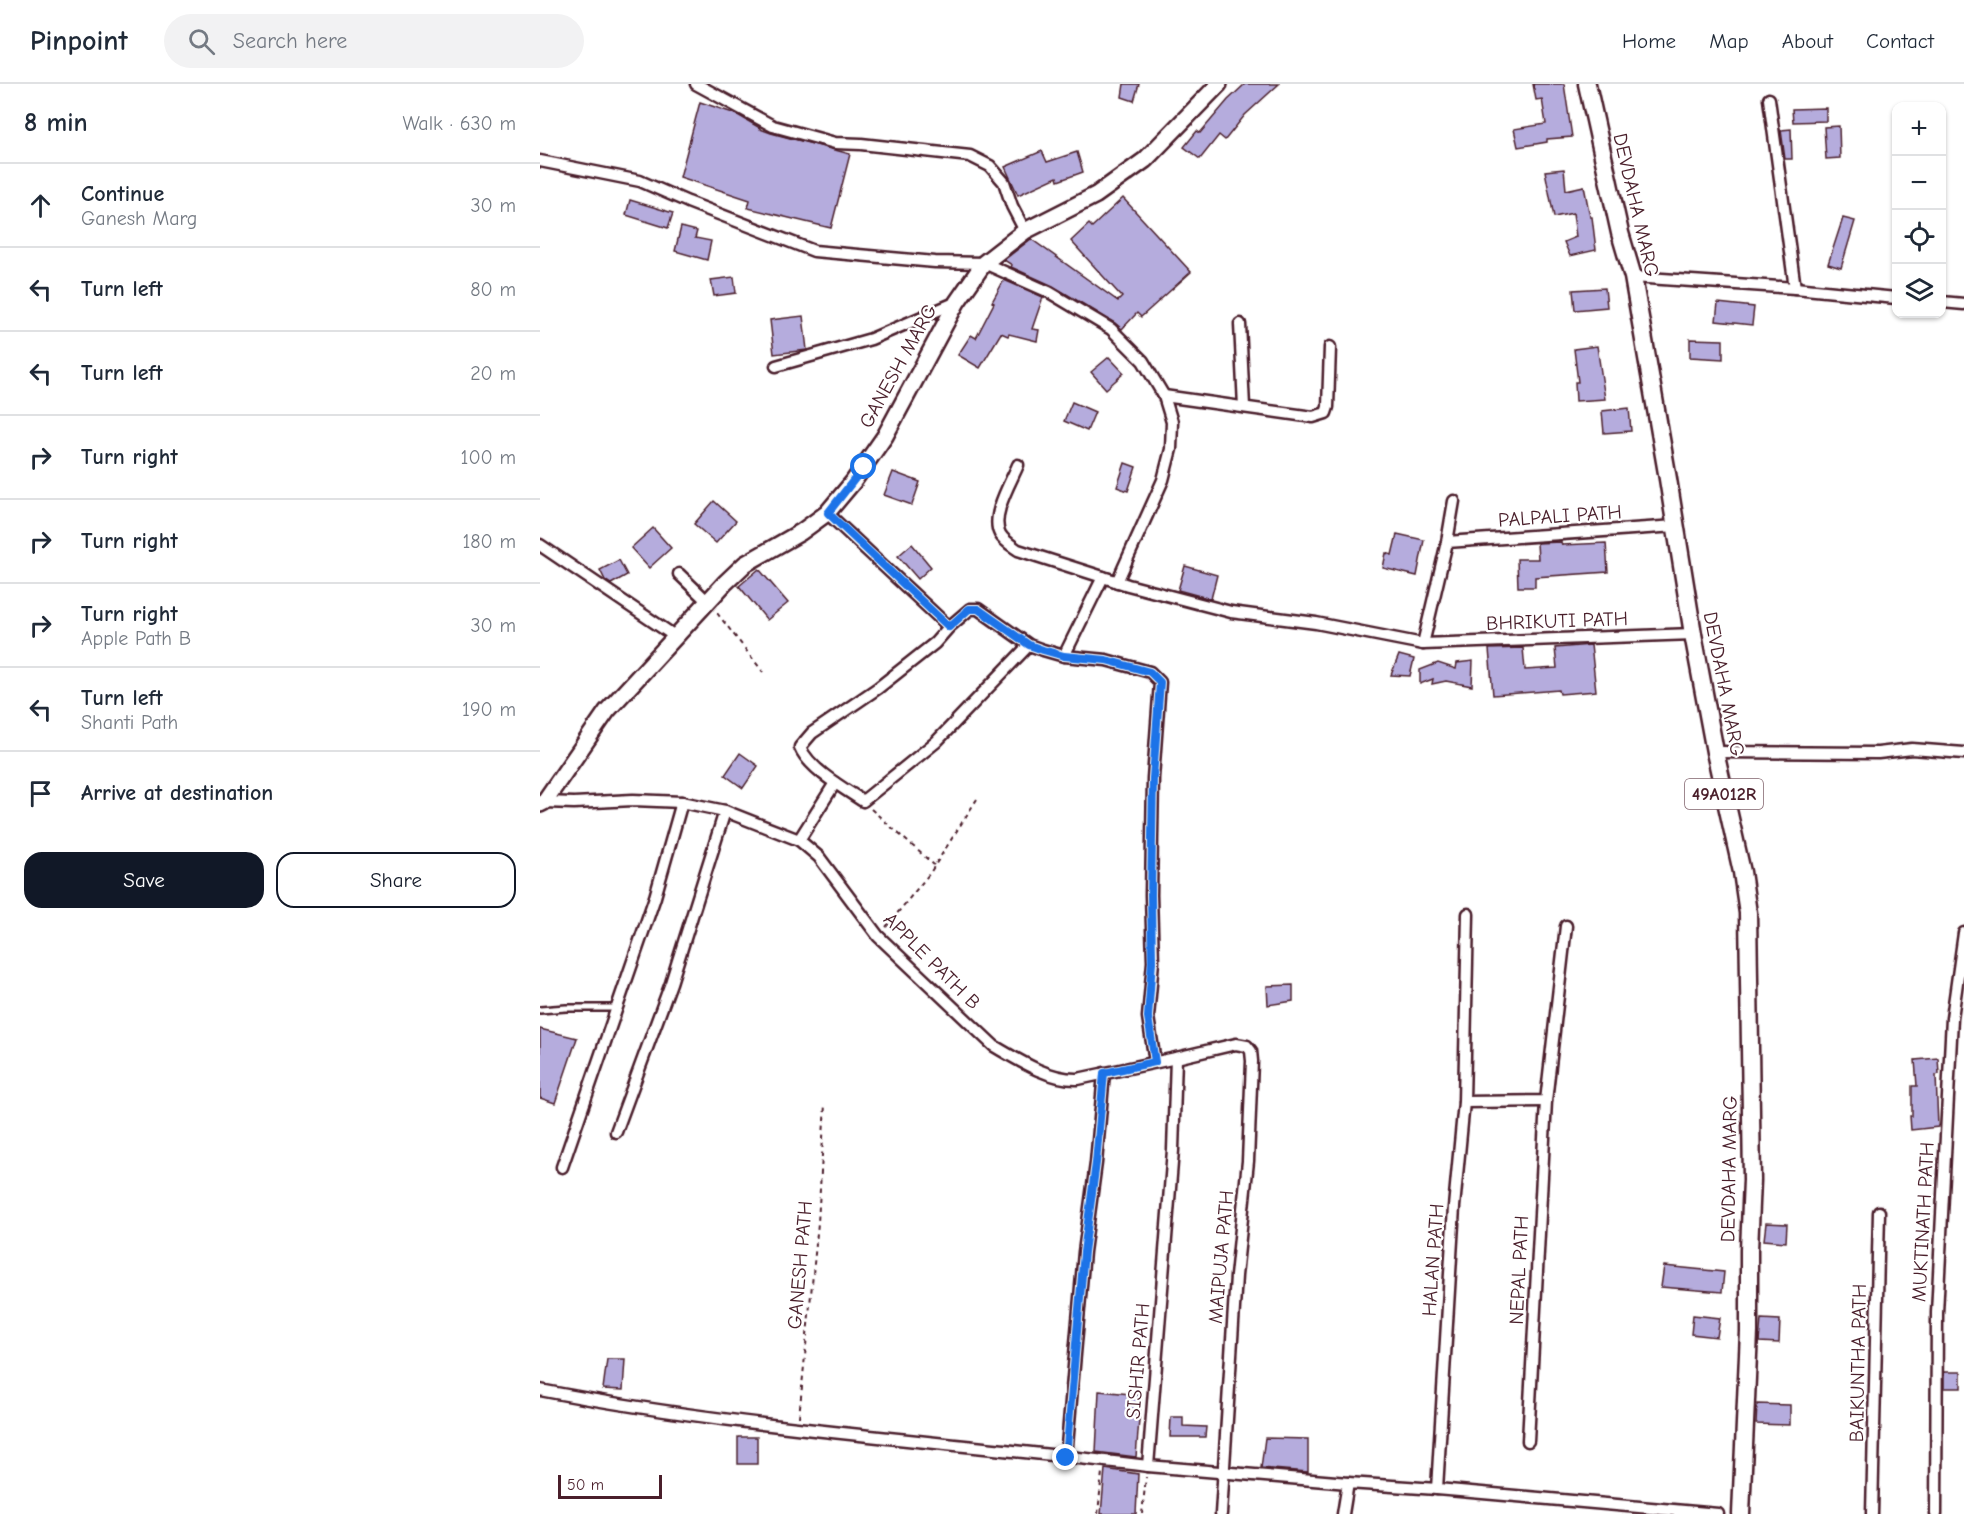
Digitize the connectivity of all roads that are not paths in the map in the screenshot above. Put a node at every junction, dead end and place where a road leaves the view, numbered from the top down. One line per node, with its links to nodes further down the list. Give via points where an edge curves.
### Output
1 (696, 84): 6 (street, via 773,126 835,143 970,156 990,165 1004,182)
2 (1219, 84): 6 (street, GANESH MARG, via 1144,160 1096,195)
3 (1587, 84): 8 (main road, DEVDAHA MARG / 49A012R)
4 (1769, 99): 9 (street)
5 (540, 161): 7 (street, via 640,181 814,251)
6 (1024, 231): 7 (street, GANESH MARG)
7 (984, 263): 11 (street, GANESH MARG); 17 (street, via 1049,292 1111,329 1143,361)
8 (1632, 278): 9 (street); 22 (main road, DEVDAHA MARG / 49A012R)
9 (1795, 288): 10 (street)
10 (1892, 298)
11 (957, 302): 16 (street, via 871,339); 21 (street, GANESH MARG, via 885,436)
12 (1946, 302): 13 (street)
13 (1964, 304)
14 (1240, 324): 18 (street)
15 (1330, 347): 18 (street, via 1326,412 1313,417)
16 (776, 366)
17 (1164, 396): 18 (street); 27 (street, via 1172,422 1169,459)
18 (1244, 407)
19 (1018, 465): 26 (street, BHRIKUTI PATH, via 1000,507 998,532 1018,550)
20 (1455, 501): 23 (street)
21 (828, 513): 28 (street, GANESH MARG, via 745,564); 29 (street)
22 (1676, 526): 23 (street, PALPALI PATH); 30 (main road, DEVDAHA MARG / 49A012R)
23 (1447, 542): 32 (street)
24 (540, 545): 31 (street)
25 (679, 574): 28 (street)
26 (1103, 578): 27 (street, BHRIKUTI PATH); 34 (street)
27 (1117, 582): 32 (street, BHRIKUTI PATH, via 1231,612 1316,623)
28 (708, 602): 31 (street, GANESH MARG)
29 (949, 627): 33 (street, via 969,609 978,609); 37 (street, via 935,643 878,688 803,741 802,753)
30 (1693, 634): 32 (street, BHRIKUTI PATH); 35 (main road, DEVDAHA MARG / 49A012R)
31 (676, 637): 39 (street, GANESH MARG, via 607,711)
32 (1423, 644)
33 (1029, 645): 34 (street); 37 (street, via 936,742 863,801)
34 (1064, 656): 49 (street, via 1106,660 1150,672 1160,682 1153,778 1148,1017)
35 (1715, 752): 36 (street, via 1878,753 1912,749); 66 (main road, DEVDAHA MARG / 49A012R, via 1748,913 1752,1180)
36 (1964, 753)
37 (835, 783): 41 (street)
38 (682, 802): 39 (street, APPLE PATH B); 40 (street, APPLE PATH B); 45 (street)
39 (542, 803)
40 (725, 811): 41 (street, APPLE PATH B); 53 (street, via 671,983)
41 (799, 840): 50 (street, APPLE PATH B, via 819,857 878,936 994,1046 1065,1079)
42 (1468, 914): 52 (street, HALAN PATH)
43 (1566, 926): 51 (street, NEPAL PATH)
44 (1964, 933): 68 (street, MUKTINATH PATH, via 1952,1018 1937,1313)
45 (617, 1008): 46 (lane); 54 (street)
46 (540, 1010)
47 (1247, 1046): 48 (street, APPLE PATH B, via 1236,1044); 60 (street, MAIPUJA PATH, via 1252,1060 1248,1161 1236,1276)
48 (1176, 1058): 49 (street, APPLE PATH B); 59 (street, SISHIR PATH, via 1173,1150)
49 (1155, 1062): 50 (street, APPLE PATH B)
50 (1104, 1073): 58 (street)
51 (1546, 1101): 52 (street); 57 (street, NEPAL PATH)
52 (1464, 1102): 62 (street, HALAN PATH)
53 (615, 1132)
54 (562, 1167)
55 (1880, 1212): 67 (street, BAIKUNTHA PATH)
56 (540, 1390): 58 (street, via 798,1429)
57 (1528, 1441)
58 (1066, 1458): 59 (street)
59 (1148, 1466): 60 (street)
60 (1224, 1472): 61 (street); 63 (street, MAIPUJA PATH)
61 (1348, 1483): 62 (street); 64 (street)
62 (1437, 1489): 65 (street)
63 (1221, 1514)
64 (1343, 1514)
65 (1718, 1514)
66 (1741, 1514)
67 (1872, 1514)
68 (1936, 1514)

